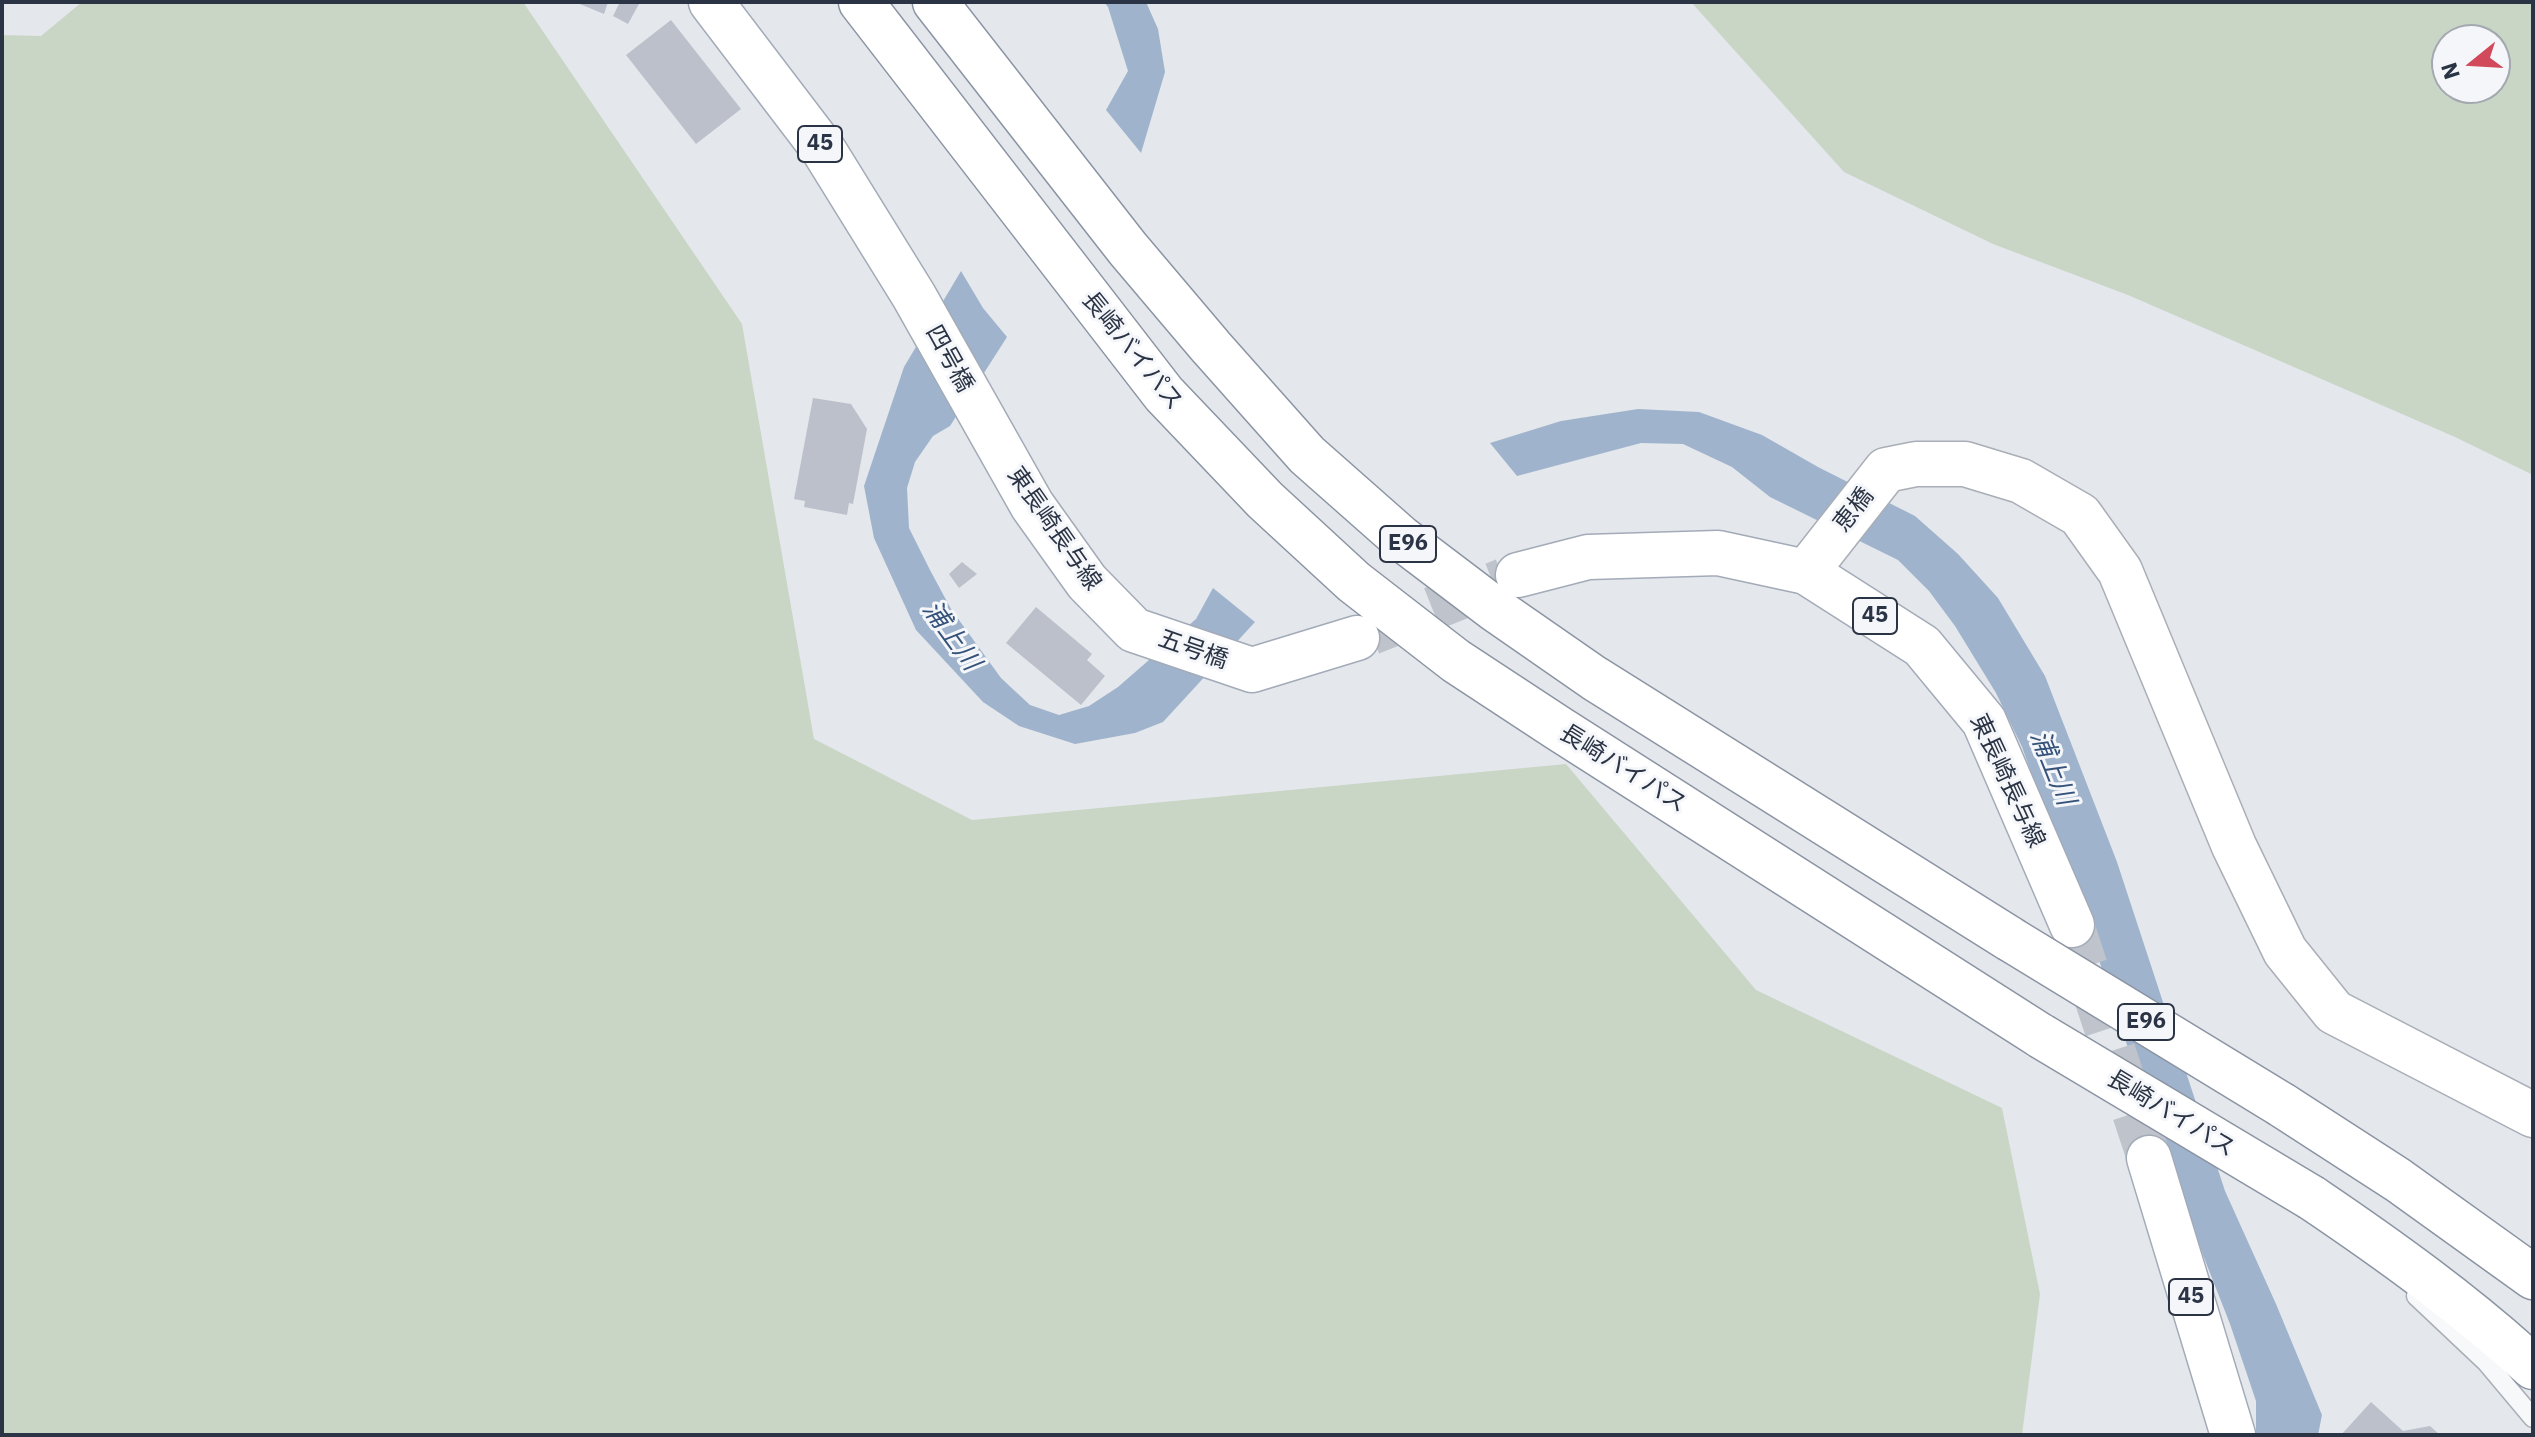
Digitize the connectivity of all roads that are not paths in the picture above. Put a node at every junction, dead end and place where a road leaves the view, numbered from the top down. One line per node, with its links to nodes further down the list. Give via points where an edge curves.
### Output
1 (711, 2): 4 (main road, 四号橋 / 45, via 823,149 914,296)
2 (861, 2): 13 (main road, 長崎バイパス / E96, bridge, via 1164,394 1265,500 1354,582 1456,661 1545,720 2041,1036)
3 (935, 2): 12 (main road, E96, bridge, via 1211,347 1307,455 1401,538 1594,678)
4 (983, 422): 7 (main road, 東長崎長与線 / 45, via 1032,505 1087,582)
5 (1814, 561): 6 (main road, 東長崎長与線 / 45, via 1718,553 1588,557); 9 (main road, 東長崎長与線 / 45, via 1922,646 1984,721); 10 (main road, 恵橋, via 1886,470 1916,464 1965,464 2021,481 2080,515 2120,571 2234,846 2285,951 2334,1012)
6 (1518, 575)
7 (1134, 630): 8 (main road, 五号橋 / 45, via 1252,670)
8 (1357, 638)
9 (2072, 925)
10 (2533, 1115)
11 (2149, 1158): 18 (main road, 45)
12 (2398, 1180): 14 (lane); 15 (main road, E96)
13 (2312, 1198): 16 (main road, 長崎バイパス / E96, via 2384,1246); 17 (lane, via 2486,1362)
14 (2506, 1236)
15 (2533, 1277)
16 (2533, 1367)
17 (2533, 1418)
18 (2233, 1435)

